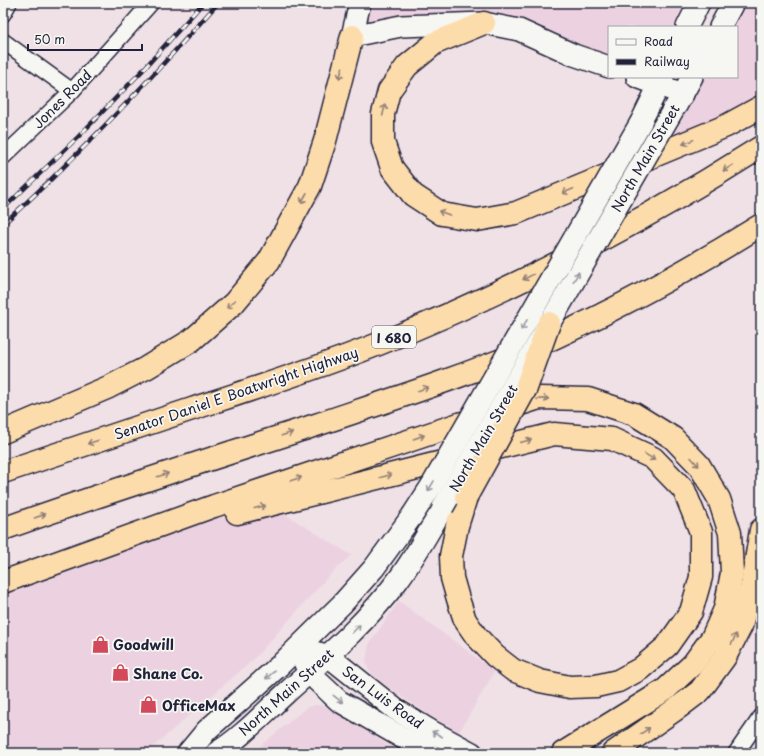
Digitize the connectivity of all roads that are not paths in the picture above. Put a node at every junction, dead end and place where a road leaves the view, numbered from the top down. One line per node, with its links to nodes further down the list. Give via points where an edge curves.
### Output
1 (9, 3): 6 (street)
2 (151, 3): 15 (street, Jones Road)
3 (360, 3): 10 (main road)
4 (698, 3): 8 (main road)
5 (733, 3): 9 (main road)
6 (3, 14)
7 (484, 23): 10 (main road, via 401,26); 12 (main road, via 519,30 574,56); 17 (highway, one-way to 7, via 726,126 516,213 476,220 442,214 413,195 392,168 383,142 382,114 389,91 407,66 435,43)
8 (687, 26)
9 (721, 26)
10 (352, 36): 22 (highway, one-way to 22, via 310,186 269,261 234,303 192,340 146,368 109,387)
11 (3, 42): 15 (street)
12 (608, 68)
13 (643, 78): 14 (main road)
14 (661, 81): 16 (main road); 28 (main road, North Main Street, one-way to 28, bridge, via 641,122 432,485 363,581)
15 (72, 91): 19 (street, Jones Road)
16 (683, 94): 21 (main road, North Main Street, one-way to 16, bridge)
17 (761, 107)
18 (761, 147): 23 (highway, Senator Daniel E Boatwright Highway / I 680, one-way to 23, via 615,233 440,318 286,378)
19 (3, 157)
20 (761, 225): 25 (highway, one-way to 20, via 401,396 506,358 624,303)
21 (549, 323): 24 (highway, one-way to 21, bridge, via 214,519 269,504 554,434 612,439 653,458 684,490 701,532 701,577 691,612 667,646 640,669 618,681 596,686 570,687 540,681 513,670 495,656 465,620 452,578 451,556 466,497 526,388); 29 (main road, North Main Street, one-way to 21, bridge, via 365,619 417,553)
22 (3, 432)
23 (3, 472)
24 (153, 528): 27 (highway); 36 (highway, one-way to 36, via 539,398 588,399 634,414 673,438 699,465 718,498 730,533 732,573 725,609 712,638 693,664 665,690)
25 (3, 529)
26 (761, 530): 37 (highway, one-way to 26, via 700,691 725,657 741,626)
27 (3, 582)
28 (298, 648): 29 (main road, San Luis Road); 30 (main road, San Luis Road); 32 (main road, North Main Street, one-way to 32, via 207,730)
29 (327, 655): 30 (main road, North Main Street); 35 (main road, San Luis Road, one-way to 29, via 395,709)
30 (309, 672): 33 (main road, North Main Street); 34 (main road, San Luis Road, one-way to 34, via 339,700)
31 (761, 716): 38 (street)
32 (188, 753)
33 (216, 753)
34 (429, 753)
35 (472, 753)
36 (563, 753)
37 (613, 753)
38 (736, 753)

